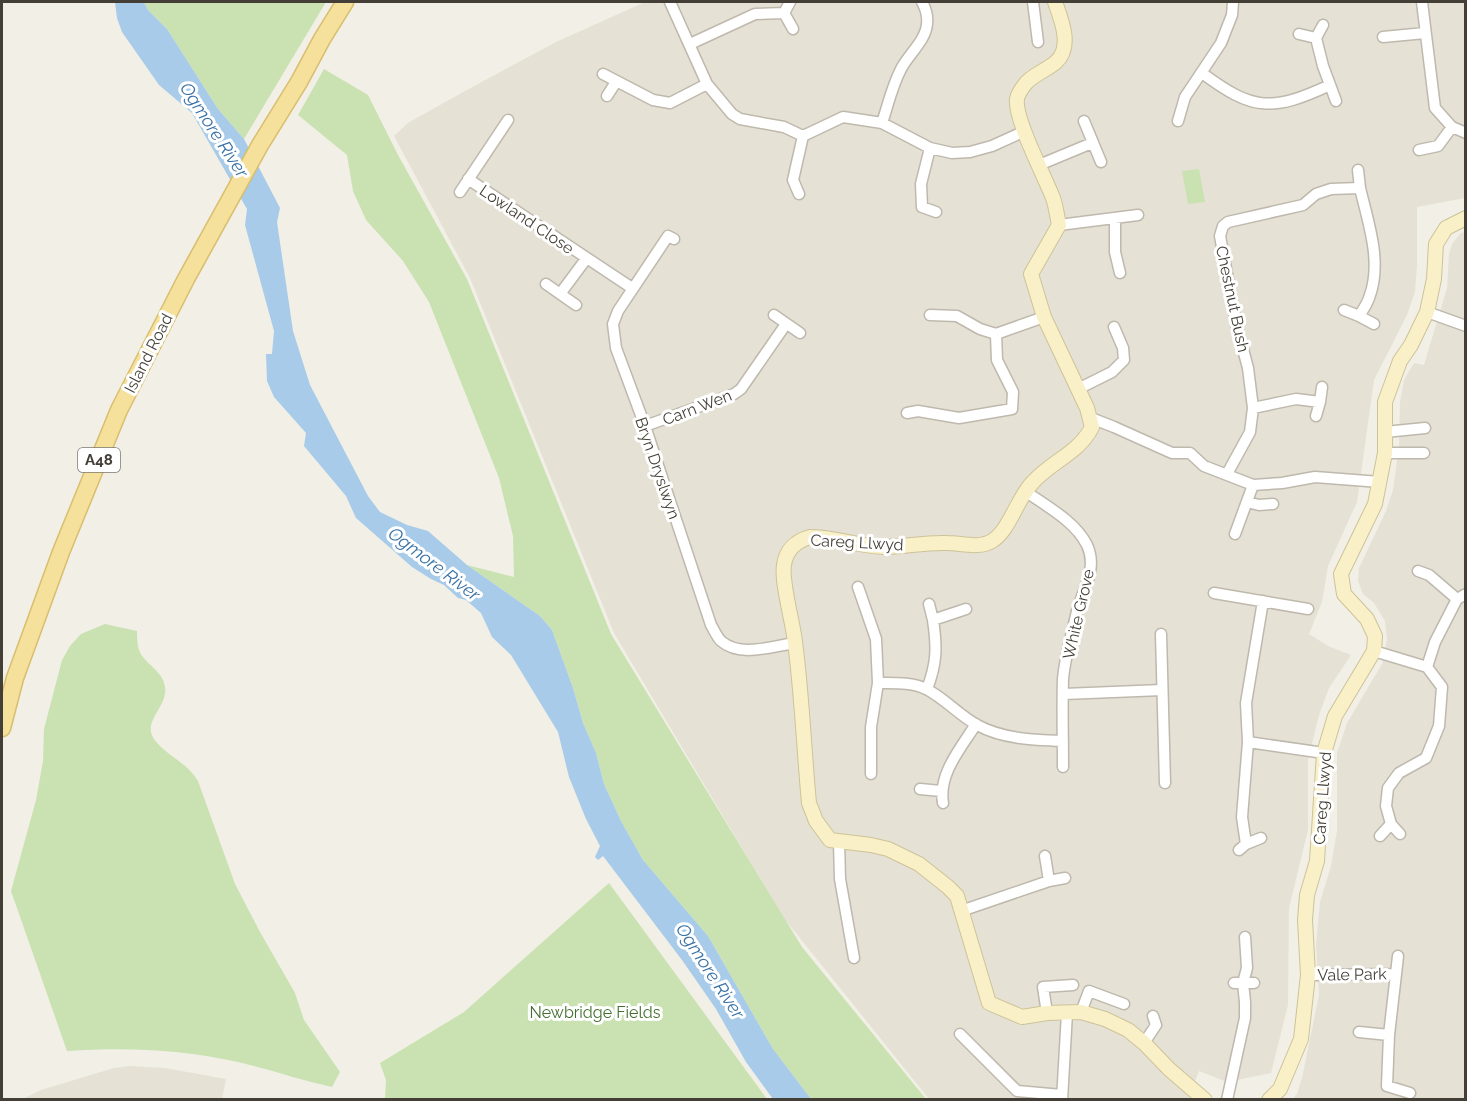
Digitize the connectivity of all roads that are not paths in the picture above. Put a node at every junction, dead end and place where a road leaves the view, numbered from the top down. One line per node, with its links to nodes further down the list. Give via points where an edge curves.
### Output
1 (345, 2): 104 (main road, Island Road / A48, via 260,145 119,411 46,594 15,678)
2 (670, 2): 17 (street)
3 (790, 2): 9 (street)
4 (922, 2): 28 (street, via 927,10 927,26 899,72)
5 (1033, 2): 16 (street)
6 (1055, 2): 30 (street, via 1064,28 1064,47 1057,62 1020,91 1018,110)
7 (1233, 2): 18 (street, via 1221,43)
8 (1422, 2): 12 (street)
9 (784, 13): 11 (street); 17 (street, via 755,14)
10 (1323, 25): 15 (street)
11 (793, 29)
12 (1425, 33): 14 (street); 29 (street, via 1435,108)
13 (1299, 34): 15 (street)
14 (1383, 37)
15 (1316, 38): 22 (street)
16 (1038, 42)
17 (690, 44): 21 (street)
18 (1202, 73): 22 (street, via 1227,91 1264,105 1305,97); 27 (street, via 1185,97)
19 (603, 74): 20 (street)
20 (616, 82): 21 (street, via 653,100 670,103); 23 (street)
21 (707, 84): 32 (street, via 740,119 784,127)
22 (1330, 85): 24 (street)
23 (607, 96)
24 (1336, 101)
25 (508, 120): 39 (street, Lowland Close)
26 (1084, 121): 33 (street)
27 (1178, 122)
28 (882, 123): 32 (street, via 843,117); 34 (street)
29 (1452, 126): 31 (street); 35 (street, via 1438,146)
30 (1025, 130): 34 (street, via 970,152); 37 (street)
31 (1466, 133)
32 (803, 136): 42 (street, via 793,180)
33 (1092, 143): 36 (street); 37 (street)
34 (930, 148): 43 (street, via 921,184 922,207)
35 (1419, 150)
36 (1101, 162)
37 (1039, 165): 47 (street)
38 (1358, 170): 40 (street)
39 (468, 179): 41 (street, Lowland Close); 49 (street, Lowland Close)
40 (1360, 188): 60 (street, via 1376,271 1370,297); 70 (street, Chestnut Bush, via 1331,189 1316,194 1303,205 1223,226 1220,236)
41 (460, 192)
42 (800, 194)
43 (936, 212)
44 (1138, 215): 45 (street)
45 (1114, 218): 47 (street); 50 (street)
46 (1466, 218): 56 (street, via 1446,228 1436,244)
47 (1059, 225): 59 (street, via 1031,274)
48 (668, 236): 52 (street, Bryn Dryslwyn)
49 (586, 259): 52 (street, Lowland Close); 53 (street, Lowland Close)
50 (1120, 273)
51 (546, 284): 53 (street)
52 (632, 288): 74 (street, Bryn Dryslwyn, via 613,324 614,335)
53 (560, 294): 54 (street)
54 (576, 305)
55 (1344, 310): 60 (street)
56 (1427, 312): 63 (street); 76 (street, via 1392,380 1385,402)
57 (774, 315): 61 (street)
58 (930, 315): 66 (street, via 957,316)
59 (1044, 316): 66 (street); 68 (street)
60 (1359, 316): 62 (street)
61 (786, 324): 65 (street); 74 (street, Carn Wen, via 741,389)
62 (1374, 324)
63 (1466, 326)
64 (1114, 327): 68 (street, via 1124,360 1112,372)
65 (800, 333)
66 (996, 334): 71 (street, via 997,360 1013,392 1012,409 959,418 918,411)
67 (1322, 387): 69 (street)
68 (1078, 389): 73 (street)
69 (1320, 402): 70 (street, via 1296,399); 72 (street)
70 (1253, 408): 79 (street, Chestnut Bush, via 1250,432)
71 (907, 413)
72 (1316, 416)
73 (1091, 418): 79 (street, via 1172,453 1190,453 1204,466); 82 (street, Careg Llwyd, via 1092,427 1085,441 1044,471)
74 (645, 426): 96 (street, Bryn Dryslwyn, via 711,624 720,640 740,650)
75 (1425, 428): 76 (street)
76 (1385, 432): 77 (street)
77 (1385, 453): 78 (street); 80 (street)
78 (1424, 453)
79 (1227, 474): 81 (street)
80 (1380, 482): 81 (street, via 1315,477); 97 (street, via 1370,517 1341,574 1344,594 1367,619 1375,636)
81 (1253, 485): 83 (street)
82 (1026, 491): 96 (street, Careg Llwyd, via 1005,528 990,543 882,547 820,537 802,539 786,555 783,567); 102 (street, White Grove, via 1071,525 1089,552 1090,573 1071,637)
83 (1247, 502): 84 (street); 85 (street)
84 (1273, 504)
85 (1235, 534)
86 (1418, 571): 89 (street)
87 (858, 587): 99 (street, via 876,639)
88 (1214, 593): 90 (street)
89 (1461, 596): 98 (street, via 1435,642)
90 (1263, 601): 93 (street); 106 (street, via 1246,703)
91 (929, 603): 94 (street)
92 (966, 609): 94 (street)
93 (1308, 609)
94 (933, 620): 100 (street, via 937,647)
95 (1161, 634): 101 (street)
96 (795, 643): 118 (street, Careg Llwyd, via 809,803 824,833)
97 (1374, 651): 98 (street); 107 (street, Careg Llwyd, via 1335,716)
98 (1427, 667): 114 (street, via 1442,687 1439,726 1426,758 1399,773 1388,788 1386,806)
99 (878, 683): 100 (street); 109 (street, via 871,727)
100 (927, 689): 103 (street)
101 (1162, 690): 102 (street); 110 (street)
102 (1064, 694): 105 (street, White Grove)
103 (976, 724): 105 (street, via 1013,737); 112 (street)
104 (2, 728)
105 (1063, 741): 108 (street, White Grove)
106 (1248, 742): 107 (street); 117 (street, via 1242,847)
107 (1324, 753): 127 (street, Careg Llwyd, via 1317,861 1307,895 1305,920)
108 (1063, 767)
109 (871, 774)
110 (1165, 783)
111 (920, 789): 112 (street)
112 (941, 790): 113 (street)
113 (943, 803)
114 (1391, 824): 115 (street); 116 (street)
115 (1400, 834)
116 (1380, 836)
117 (1261, 838)
118 (839, 842): 122 (street, via 888,849 920,864 957,896); 125 (street, via 840,879)
119 (1045, 856): 121 (street)
120 (1065, 878): 121 (street)
121 (1049, 881): 122 (street)
122 (961, 911): 130 (street, via 989,1003 1023,1017)
123 (1245, 937): 140 (street, via 1245,1018)
124 (1398, 956): 126 (street, Vale Park)
125 (854, 958)
126 (1396, 974): 127 (street, Vale Park); 135 (street, Vale Park)
127 (1308, 975): 141 (street, Careg Llwyd, via 1301,1039 1280,1089)
128 (1073, 985): 130 (street, via 1043,987)
129 (1124, 1004): 131 (street, via 1089,991)
130 (1047, 1013): 131 (street)
131 (1074, 1013): 136 (street, via 1105,1019); 138 (street)
132 (1154, 1016): 136 (street, via 1156,1025)
133 (1359, 1032): 135 (street)
134 (960, 1034): 138 (street, via 1017,1091)
135 (1389, 1035): 137 (street, Vale Park, via 1387,1086)
136 (1144, 1043): 139 (street)
137 (1410, 1093)
138 (1062, 1097)
139 (1205, 1100)
140 (1227, 1100)
141 (1269, 1100)

